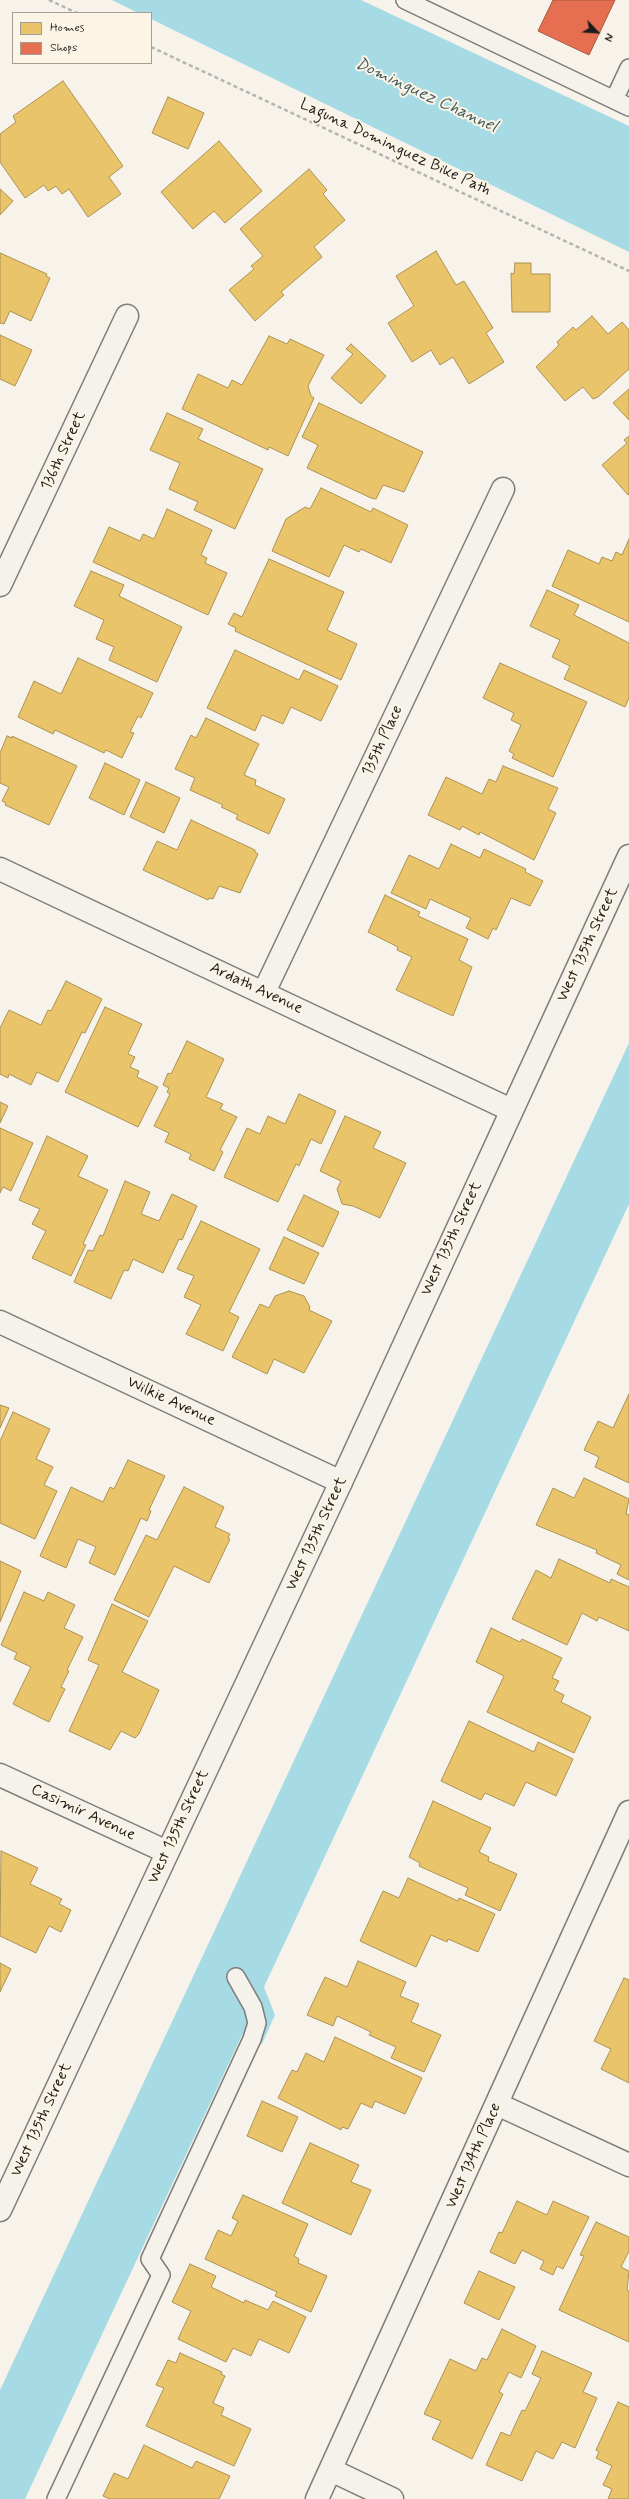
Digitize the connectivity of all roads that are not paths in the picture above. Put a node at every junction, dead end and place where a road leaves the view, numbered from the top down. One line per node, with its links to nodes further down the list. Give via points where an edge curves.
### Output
1 (404, 0): 2 (lane)
2 (429, 5): 4 (lane)
3 (629, 68): 4 (lane)
4 (622, 103)
5 (127, 316): 7 (street, 136th Street)
6 (503, 489): 10 (street, 135th Place)
7 (0, 585)
8 (629, 856): 11 (street, West 135th Street)
9 (0, 869): 10 (street, Ardath Avenue)
10 (264, 992): 11 (street, Ardath Avenue)
11 (511, 1110): 13 (street, West 135th Street)
12 (0, 1322): 13 (street, Wilkie Avenue)
13 (341, 1482): 16 (street, West 135th Street)
14 (0, 1775): 16 (street, Casimir Avenue)
15 (629, 1812): 18 (street, West 134th Place)
16 (166, 1852): 20 (street, West 135th Street)
17 (236, 1977): 22 (lane, via 253,2007 256,2018 252,2039 150,2259 161,2275)
18 (497, 2104): 19 (street); 21 (street, West 134th Place)
19 (629, 2165)
20 (0, 2210)
21 (331, 2470): 23 (street, West 134th Place); 24 (street)
22 (56, 2499)
23 (317, 2499)
24 (392, 2499)

